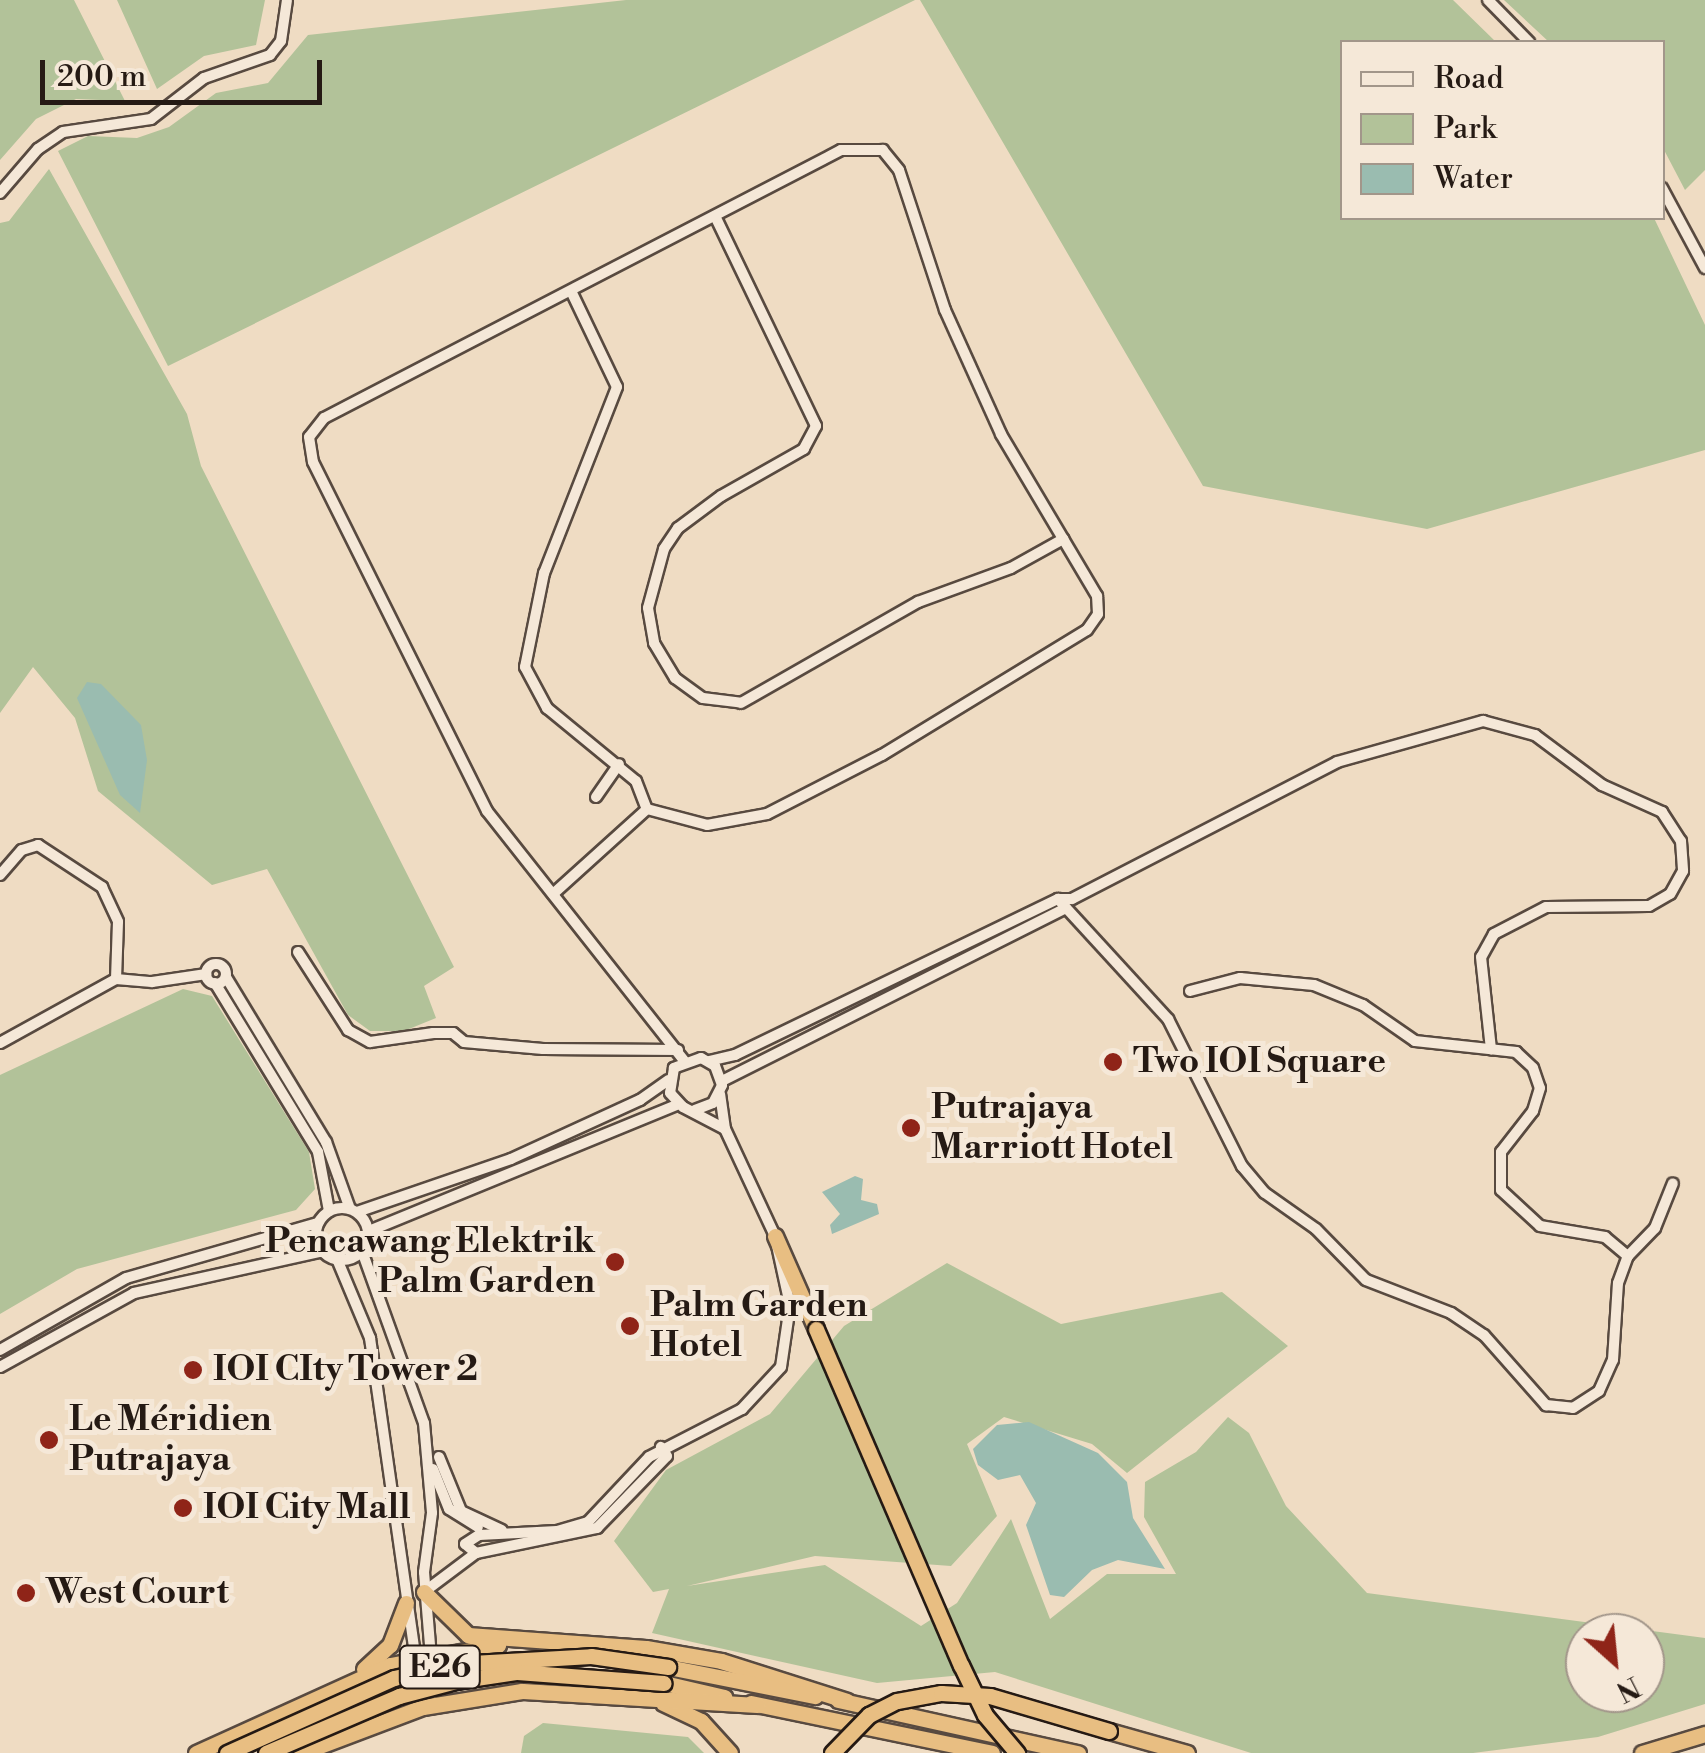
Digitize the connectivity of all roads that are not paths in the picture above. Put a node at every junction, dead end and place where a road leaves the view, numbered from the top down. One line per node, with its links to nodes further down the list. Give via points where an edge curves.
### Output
1 (287, 0): 4 (street, via 282,41 270,55 204,78 151,119 63,132 38,149)
2 (1488, 0): 3 (street)
3 (1528, 40)
4 (0, 193)
5 (1665, 194): 7 (street)
6 (715, 216): 8 (street); 9 (street, via 840,150 883,150 899,170 932,275 1000,434); 9 (street, via 816,426 804,449 721,496 678,528 664,549 648,608 654,644 674,678 703,698 741,703 918,602 1011,568)
7 (1705, 268)
8 (572, 293): 10 (street, via 617,387 544,573 525,667 547,708); 14 (street, via 324,418 308,448 487,811)
9 (1063, 540): 12 (street, via 1097,596 1098,614 1087,630 882,755 766,814 707,825)
10 (619, 764): 11 (street); 12 (street, via 636,781)
11 (596, 798)
12 (647, 809): 14 (street)
13 (0, 875): 21 (street, via 22,850 38,845 89,875 118,922)
14 (553, 894): 26 (street)
15 (1072, 899): 16 (street); 17 (street); 25 (street, via 1337,762 1460,724 1510,724 1602,785 1662,812 1681,841 1683,871 1670,894 1649,906 1546,907 1494,934 1480,957)
16 (1058, 900): 17 (street); 27 (street, via 735,1055)
17 (1064, 911): 29 (street); 42 (street, via 1168,1019 1242,1166 1264,1193 1316,1229 1366,1280 1450,1313 1484,1335 1546,1404 1573,1408 1608,1376 1618,1283)
18 (298, 952): 26 (street, via 348,1030 370,1042 453,1033 464,1042)
19 (206, 974): 20 (street, via 218,964); 21 (street); 22 (street)
20 (226, 977): 22 (street); 35 (street, via 326,1142)
21 (116, 979): 24 (street)
22 (215, 983): 36 (street, via 318,1152)
23 (1190, 992): 25 (street, via 1240,978 1314,984 1363,1005 1415,1042)
24 (0, 1043)
25 (1491, 1049): 42 (street, via 1527,1059 1540,1088 1533,1111 1501,1152 1499,1179 1508,1200 1540,1226 1604,1237)
26 (681, 1055): 27 (street); 28 (street)
27 (709, 1061): 29 (street)
28 (669, 1080): 31 (street); 35 (street, via 598,1120 444,1184)
29 (722, 1081): 30 (street)
30 (720, 1094): 32 (street); 33 (street)
31 (678, 1104): 32 (street); 38 (street)
32 (695, 1110): 33 (street)
33 (725, 1128): 39 (street)
34 (1674, 1183): 42 (street, via 1655,1228)
35 (354, 1210): 36 (street); 38 (street)
36 (329, 1211): 37 (street)
37 (318, 1223): 41 (street); 44 (street, via 126,1278)
38 (368, 1231): 40 (street)
39 (774, 1236): 49 (street, via 790,1305 781,1367 742,1409 664,1452 612,1503); 69 (highway, bridge, via 961,1665 986,1715)
40 (362, 1250): 43 (street); 46 (street)
41 (323, 1251): 43 (street); 45 (street, via 134,1293)
42 (1628, 1256)
43 (337, 1259): 52 (street, via 370,1338 388,1432)
44 (0, 1350)
45 (0, 1366)
46 (435, 1458): 47 (street, via 448,1509); 48 (street, via 461,1511); 51 (street)
47 (492, 1532): 48 (street); 50 (street, via 467,1541 466,1551)
48 (508, 1532): 49 (street)
49 (558, 1536): 50 (street)
50 (476, 1553): 51 (street)
51 (424, 1592): 53 (highway, via 468,1634); 54 (street)
52 (406, 1603): 54 (street); 56 (highway, via 390,1645)
53 (561, 1638): 54 (highway); 58 (highway, via 721,1661)
54 (421, 1656): 56 (highway); 59 (street)
55 (666, 1675): 58 (highway, E26); 60 (highway, E26); 63 (highway, E26, bridge, via 591,1656 454,1664 394,1678); 64 (highway, E26, bridge, via 517,1672 456,1682 399,1696)
56 (349, 1680): 62 (highway)
57 (641, 1694): 59 (highway, via 522,1691); 60 (highway); 66 (highway, via 701,1721)
58 (847, 1702): 70 (highway, E26)
59 (429, 1705): 65 (highway)
60 (758, 1705): 68 (highway, E26)
61 (1705, 1734): 72 (highway)
62 (196, 1753)
63 (227, 1753)
64 (266, 1753)
65 (301, 1753)
66 (730, 1753)
67 (832, 1753): 71 (highway, bridge, via 870,1715 898,1701 942,1693 1003,1700)
68 (992, 1753)
69 (1017, 1753)
70 (1078, 1753)
71 (1187, 1753)
72 (1642, 1753)

